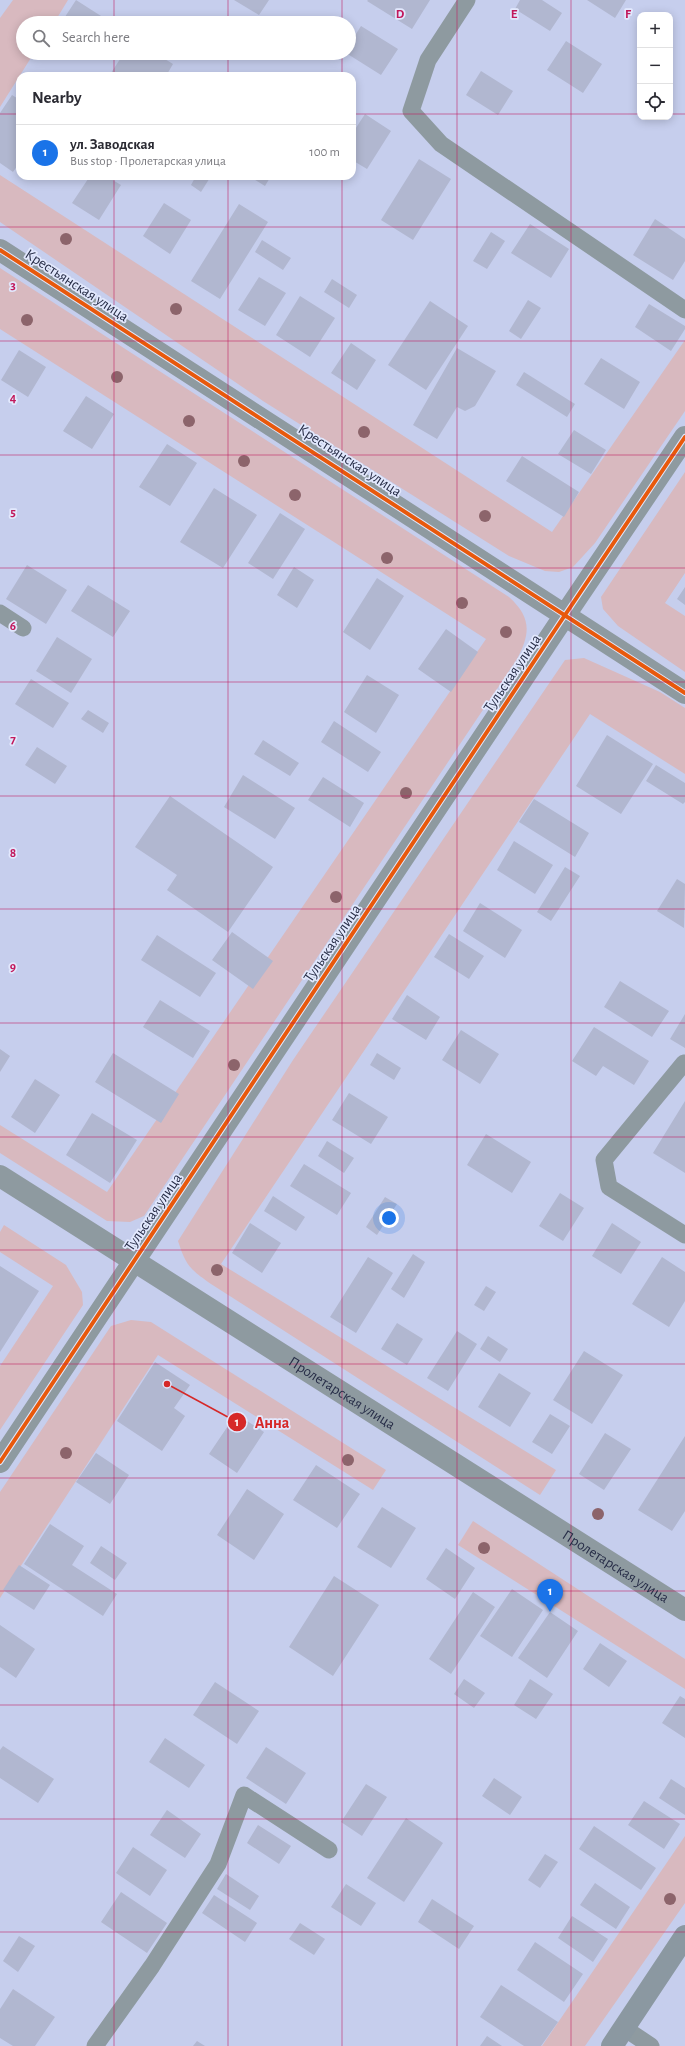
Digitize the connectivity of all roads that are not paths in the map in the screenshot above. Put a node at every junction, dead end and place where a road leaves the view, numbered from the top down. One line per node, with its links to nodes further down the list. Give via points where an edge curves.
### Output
1 (467, 0): 3 (lane, via 428,60 411,111 441,144)
2 (0, 250): 6 (street, Крестьянская улица)
3 (685, 310)
4 (685, 437): 6 (street, Тульская улица)
5 (0, 613): 7 (lane)
6 (564, 615): 8 (street, Крестьянская улица); 12 (street, Тульская улица)
7 (23, 628)
8 (685, 693)
9 (684, 1063): 11 (lane, via 604,1160 609,1187)
10 (0, 1176): 12 (street, Пролетарская улица)
11 (685, 1235)
12 (135, 1260): 13 (street, Тульская улица); 14 (street, Пролетарская улица)
13 (0, 1462)
14 (685, 1610)
15 (329, 1850): 18 (lane, via 244,1796 218,1864 152,1966)
16 (685, 1936): 17 (main road)
17 (624, 2028): 19 (main road); 20 (lane)
18 (95, 2046)
19 (612, 2046)
20 (650, 2046)

